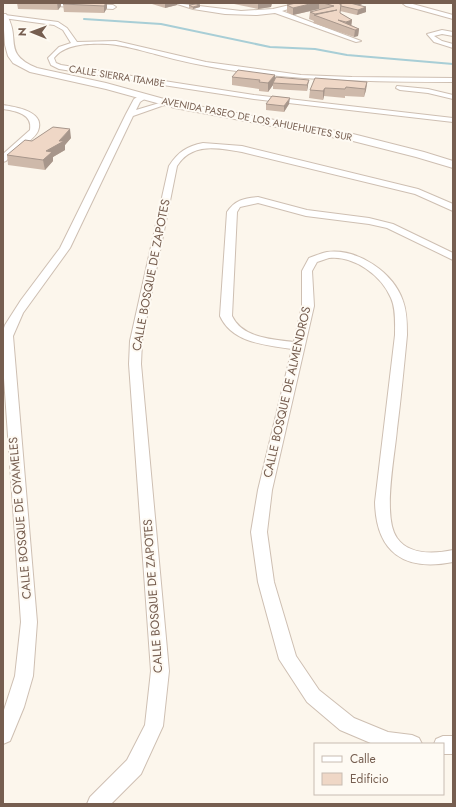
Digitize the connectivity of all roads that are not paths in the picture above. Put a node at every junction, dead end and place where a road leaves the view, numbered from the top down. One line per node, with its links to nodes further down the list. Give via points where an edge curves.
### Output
1 (36, 3): 5 (street)
2 (177, 3): 6 (street, via 204,11)
3 (304, 3): 6 (street)
4 (405, 3): 8 (street, via 408,6)
5 (114, 7)
6 (276, 11): 11 (street)
7 (4, 17): 9 (street, AVENIDA PASEO DE LOS AHUEHUETES SUR); 12 (street, via 56,24 65,30)
8 (453, 17)
9 (5, 31): 18 (street, AVENIDA PASEO DE LOS AHUEHUETES SUR, via 10,52 17,62 27,67)
10 (453, 34): 13 (street, via 430,34 439,42)
11 (358, 41)
12 (75, 44): 16 (street, CALLE SIERRA ITAMBE, via 126,44 162,54 277,75 351,80); 22 (street, CALLE SIERRA ITAMBE, via 53,54 50,60 53,64 58,68 254,97)
13 (453, 46)
14 (3, 58): 18 (street, AVENIDA PASEO DE LOS AHUEHUETES SUR, via 20,70 38,76)
15 (154, 58): 17 (street, via 253,78 317,85 415,89)
16 (453, 80)
17 (453, 97)
18 (141, 99): 19 (street, AVENIDA PASEO DE LOS AHUEHUETES SUR); 21 (street, CALLE BOSQUE DE OYAMELES)
19 (162, 105): 21 (street); 24 (street, AVENIDA PASEO DE LOS AHUEHUETES SUR, via 356,138); 25 (street, AVENIDA PASEO DE LOS AHUEHUETES SUR, via 352,143 412,158)
20 (3, 108): 23 (street, via 25,112 34,119 36,125 34,131)
21 (130, 114): 30 (street, CALLE BOSQUE DE OYAMELES, via 64,249 19,311 7,336 29,622 24,676)
22 (453, 120)
23 (3, 159)
24 (453, 164)
25 (453, 172)
26 (453, 208): 32 (street, CALLE BOSQUE DE ZAPOTES, via 418,192 242,149 202,146 187,150 177,157 136,341 135,364 160,671 154,726 134,767)
27 (453, 257): 28 (street, via 390,226 306,213 269,202 247,201 237,205 232,212 226,316 231,327 245,335 269,342)
28 (299, 346): 29 (street, CALLE BOSQUE DE ALMENDROS, via 308,306 307,271 313,260 328,256 348,258 377,272 389,284 398,303 401,335 384,487 383,515 387,535 398,550 423,559); 31 (street, CALLE BOSQUE DE ALMENDROS, via 265,490 259,532 266,582 277,624 288,659 313,696 347,724 387,741)
29 (453, 556)
30 (3, 735)
31 (404, 743)
32 (96, 804)

